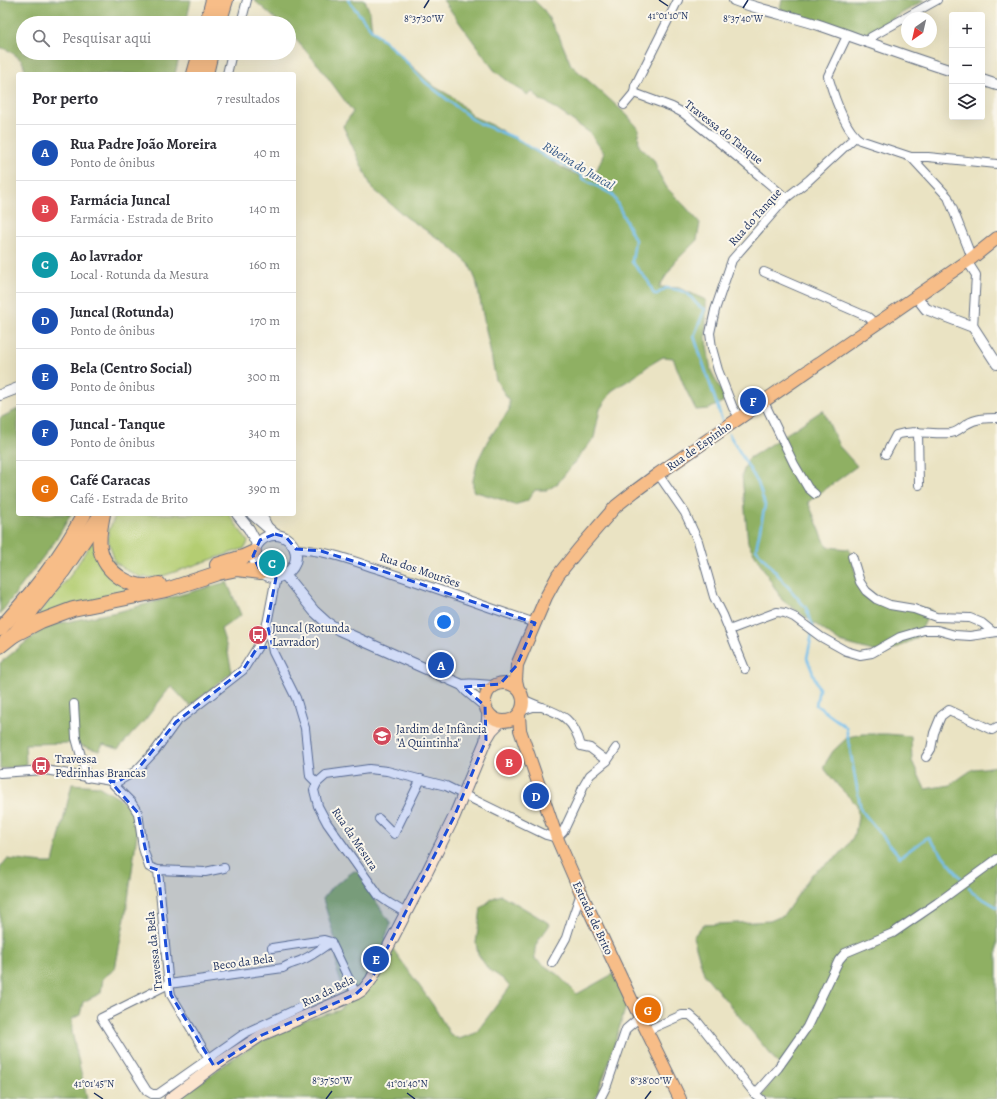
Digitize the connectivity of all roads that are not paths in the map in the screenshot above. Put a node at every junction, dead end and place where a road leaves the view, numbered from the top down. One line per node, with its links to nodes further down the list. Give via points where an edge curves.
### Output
1 (214, 0): 7 (highway)
2 (226, 0): 8 (highway)
3 (247, 0): 9 (street)
4 (678, 0): 21 (street, via 635,86)
5 (734, 0): 10 (street)
6 (937, 0): 11 (street, via 871,37)
7 (209, 16)
8 (221, 16)
9 (243, 16)
10 (847, 36): 11 (street); 23 (street, via 828,76 837,103)
11 (867, 43): 15 (street)
12 (198, 60): 16 (highway)
13 (209, 60): 17 (highway)
14 (230, 60): 18 (street)
15 (949, 70)
16 (195, 72)
17 (206, 72)
18 (227, 72)
19 (985, 81): 20 (street)
20 (997, 85)
21 (634, 93): 22 (street); 26 (street, Travessa do Tanque, via 683,113)
22 (624, 105)
23 (854, 137): 24 (street); 26 (street, Rua do Tanque)
24 (911, 158): 25 (street, via 928,157); 28 (street, via 948,197)
25 (997, 164)
26 (786, 198): 39 (street, Rua do Tanque, via 732,260 710,333 720,377)
27 (997, 238): 28 (main road, Rua de Espinho)
28 (970, 259): 30 (main road, Rua de Espinho); 32 (street, via 976,275)
29 (764, 272): 31 (street, via 868,317)
30 (916, 296): 31 (main road, Rua de Espinho); 32 (street, via 926,309)
31 (876, 324): 37 (main road, Rua de Espinho)
32 (973, 327): 33 (street)
33 (997, 364)
34 (16, 389): 35 (street)
35 (0, 396)
36 (16, 396): 38 (street)
37 (764, 402): 39 (main road, Rua de Espinho); 45 (street, via 794,464 808,488)
38 (0, 403)
39 (740, 418): 43 (main road, Rua de Espinho)
40 (997, 418): 41 (street, via 982,418 952,433)
41 (918, 432): 42 (street, via 896,435); 44 (street)
42 (886, 454)
43 (658, 474): 58 (main road, Rua de Espinho, via 616,506 578,550 558,575); 61 (street, via 685,513 698,541 714,597)
44 (919, 485)
45 (815, 494)
46 (83, 516): 60 (highway, via 53,566)
47 (101, 516): 63 (highway)
48 (102, 516): 53 (highway, via 99,539 106,564 120,578 138,585 156,585 243,557)
49 (239, 516): 53 (street, via 249,529)
50 (254, 516): 52 (street)
51 (263, 516): 52 (street)
52 (272, 532): 53 (street); 54 (street, via 286,537)
53 (255, 548): 56 (street, via 256,565)
54 (296, 549): 57 (street, via 295,564 291,570); 58 (street, Rua dos Mourões, via 321,551)
55 (852, 556): 62 (street, via 860,582 876,599 936,617 970,618)
56 (262, 572): 57 (street, via 266,575); 63 (highway, via 237,570 218,573 166,590 73,609)
57 (280, 576): 59 (street); 69 (street, via 326,622 339,630)
58 (535, 623): 67 (main road, Rua de Espinho)
59 (267, 624): 65 (street); 66 (street, Rua da Mesura)
60 (0, 629)
61 (729, 630): 62 (street, via 777,612 785,613 846,652 860,655 872,653 900,638 924,630 970,636); 68 (street)
62 (995, 632)
63 (14, 635): 64 (highway)
64 (0, 646)
65 (257, 648): 66 (street); 84 (street, via 243,670 176,722 155,751 136,771 118,782)
66 (274, 652): 85 (street, Rua da Mesura, via 296,698 305,728 310,776)
67 (517, 665): 70 (main road, Rua de Espinho); 71 (main road, Rua de Espinho, via 516,680)
68 (745, 669)
69 (462, 685): 70 (street); 73 (street)
70 (497, 685): 71 (main road, via 513,685); 73 (main road, via 487,694)
71 (520, 703): 74 (main road, via 514,719); 76 (main road, Estrada de Brito); 80 (street, via 563,715 572,724 581,746 590,748)
72 (74, 704): 82 (street, via 76,738)
73 (486, 709): 74 (main road, via 491,716); 77 (main road, Rua da Bela)
74 (504, 721): 76 (main road); 77 (main road, Rua da Bela, via 492,730)
75 (997, 727): 79 (street, via 992,730 949,710 941,716)
76 (520, 730): 88 (main road, Estrada de Brito)
77 (486, 740): 86 (main road, Rua da Bela)
78 (616, 748): 80 (street)
79 (926, 757)
80 (607, 761): 88 (street, via 590,775 563,832)
81 (0, 773): 82 (street, via 45,770)
82 (87, 778): 84 (street)
83 (421, 779): 85 (street, via 369,769 326,775); 86 (street); 87 (street, via 394,834)
84 (110, 781): 91 (street, via 138,813 148,867)
85 (317, 783): 93 (street, Rua da Mesura, via 314,790 318,806 328,823 379,896)
86 (463, 794): 88 (street); 93 (main road, Rua da Bela)
87 (379, 819)
88 (557, 838): 92 (main road, Estrada de Brito)
89 (997, 859): 104 (street, via 893,933 845,953 838,960 807,1027)
90 (224, 868): 91 (street, via 206,872)
91 (158, 870): 97 (street, Travessa da Bela)
92 (582, 893): 96 (street, via 566,938); 100 (main road, Estrada de Brito)
93 (406, 913): 98 (main road, Rua da Bela, via 371,980)
94 (331, 942): 95 (street, via 324,940); 97 (street, Beco da Bela, via 307,958 283,968); 98 (street)
95 (272, 948)
96 (552, 963)
97 (169, 984): 102 (street, Travessa da Bela, via 171,995); 103 (street, Beco da Bela, via 101,1018 147,1091)
98 (356, 994): 102 (main road, Rua da Bela, via 262,1035)
99 (299, 1008): 102 (street, Rua da Bela, via 245,1033)
100 (640, 1017): 101 (main road, Estrada de Brito); 106 (street, via 626,1029)
101 (646, 1031): 104 (street, via 682,1015 690,1015); 107 (main road, Estrada de Brito)
102 (211, 1062): 103 (street, Rua da Bela, via 158,1094); 105 (main road, Rua da Bela)
103 (152, 1094)
104 (758, 1097)
105 (170, 1099)
106 (600, 1099)
107 (680, 1099)

